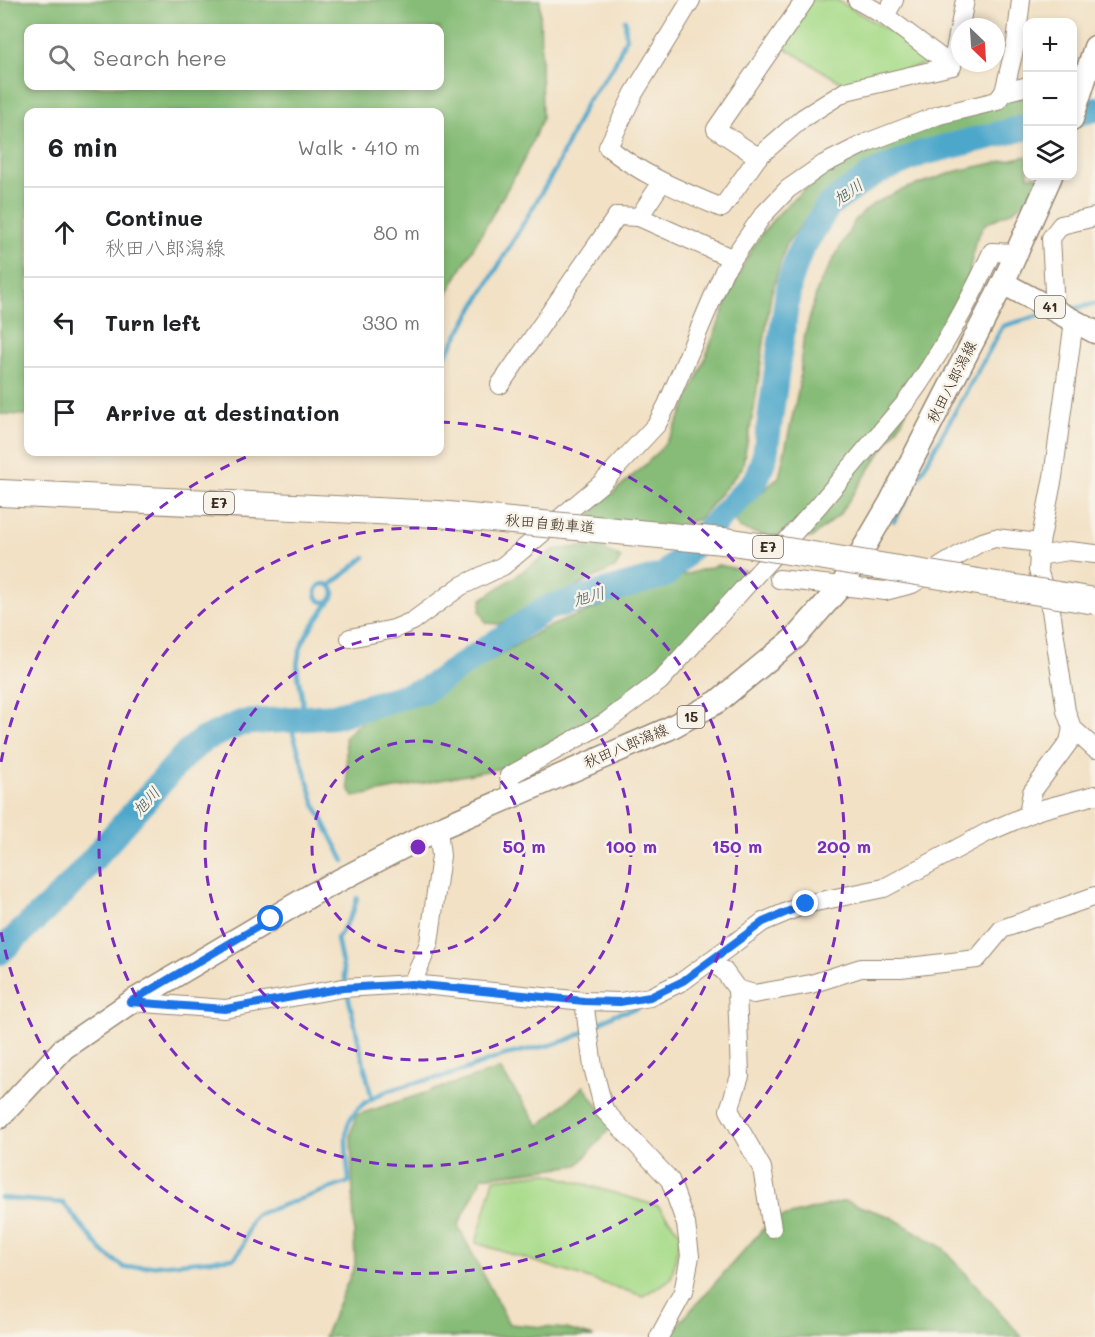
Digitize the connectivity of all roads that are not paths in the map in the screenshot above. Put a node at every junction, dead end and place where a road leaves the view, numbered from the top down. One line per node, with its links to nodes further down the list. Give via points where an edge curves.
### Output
1 (672, 0): 9 (street)
2 (691, 0): 9 (street)
3 (805, 0): 17 (street, via 717,129)
4 (857, 0): 8 (street)
5 (894, 0): 8 (street)
6 (965, 0): 10 (street)
7 (1021, 0): 15 (street)
8 (885, 16): 12 (street)
9 (680, 18): 19 (street, via 634,93 608,147)
10 (961, 18)
11 (1089, 62): 16 (main road)
12 (951, 65)
13 (951, 66): 17 (street, via 846,91 803,118)
14 (1023, 87): 15 (street)
15 (1004, 92): 23 (street, via 997,101 939,115 824,164 788,189)
16 (1077, 102)
17 (758, 157): 19 (street, via 722,208)
18 (1049, 180): 22 (main road, 秋田八郎潟線 / 15)
19 (662, 182): 21 (street)
20 (1095, 216): 25 (street, via 1061,225 1051,238)
21 (639, 217): 23 (street); 27 (street, via 617,216)
22 (1017, 253): 24 (main road, 秋田八郎潟線 / 15); 37 (street, via 992,252 942,348 906,402 695,645 641,698 509,776)
23 (731, 258): 34 (street, via 657,424 602,483 503,566 461,586 413,621)
24 (1003, 283): 25 (main road, 41); 32 (main road, 秋田八郎潟線 / 15, via 890,503)
25 (1065, 315): 26 (main road, 41); 29 (street, via 1053,477)
26 (1095, 332)
27 (500, 386)
28 (0, 493): 33 (highway, 秋田自動車道 / E7, bridge, via 438,514 733,542)
29 (1039, 549): 30 (street); 32 (street, via 995,538 979,543 896,590); 35 (street, via 1038,570 1051,610)
30 (1095, 554)
31 (779, 579): 32 (street)
32 (842, 585): 37 (main road, 秋田八郎潟線 / 15, via 796,637 717,702 668,729)
33 (1095, 601)
34 (350, 638)
35 (1072, 728): 36 (street); 39 (street, via 1069,742 1032,792)
36 (1095, 748)
37 (512, 795): 40 (main road, 秋田八郎潟線 / 15)
38 (1095, 795): 39 (street)
39 (1028, 814): 42 (street, via 884,888 806,904 763,922)
40 (438, 829): 43 (street, via 441,855 429,944); 46 (main road, 秋田八郎潟線 / 15, via 313,894)
41 (1095, 896): 44 (street, via 1002,929 976,959 901,968 861,968 811,984 754,994)
42 (715, 964): 44 (street); 45 (street, via 650,997 620,1002)
43 (412, 984): 45 (street); 46 (street, via 347,988 225,1009)
44 (737, 989): 48 (street, via 740,1076 729,1110 762,1168)
45 (584, 1001): 49 (street, via 604,1110 670,1180 686,1224 690,1256 683,1293)
46 (130, 1002): 47 (main road, 秋田八郎潟線 / 15, via 64,1048)
47 (0, 1117)
48 (772, 1228)
49 (659, 1337)

